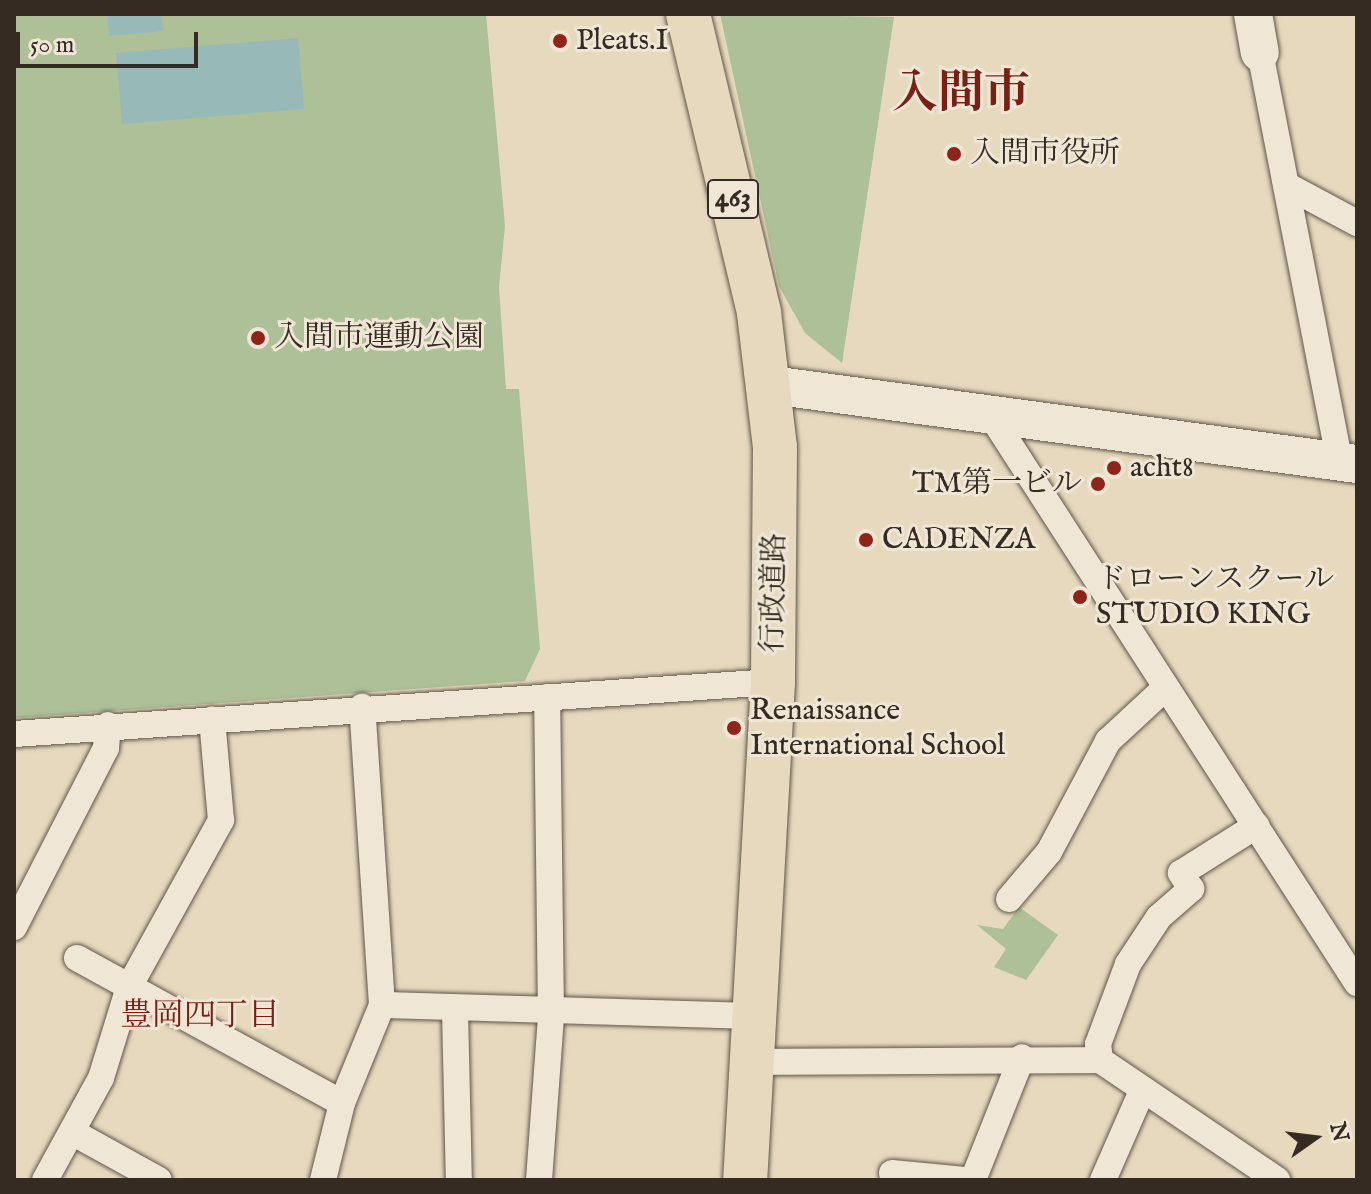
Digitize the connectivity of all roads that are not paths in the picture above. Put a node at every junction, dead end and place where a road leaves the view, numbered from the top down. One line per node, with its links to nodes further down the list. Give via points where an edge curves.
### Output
1 (688, 14): 6 (highway, 行政道路 / 463)
2 (1253, 14): 3 (street)
3 (1260, 52): 4 (street)
4 (1286, 185): 5 (street); 8 (street)
5 (1357, 223)
6 (771, 385): 7 (street); 9 (highway, 行政道路 / 463)
7 (990, 414): 8 (street); 10 (street)
8 (1348, 463)
9 (773, 682): 11 (street); 25 (highway, 行政道路 / 463)
10 (1163, 690): 16 (street); 17 (street, via 1108,741 1049,852)
11 (547, 697): 12 (street); 24 (street)
12 (362, 707): 13 (street); 22 (street)
13 (212, 719): 14 (street); 21 (street, via 221,820)
14 (108, 725): 15 (street); 18 (street, via 106,748)
15 (14, 734)
16 (1256, 826): 20 (street); 27 (street, via 1181,873 1191,889 1159,917 1128,964 1098,1044)
17 (1009, 899)
18 (14, 927)
19 (77, 958): 21 (street)
20 (1357, 983)
21 (129, 987): 30 (street); 31 (street, via 101,1078)
22 (382, 1005): 23 (street); 30 (street)
23 (455, 1010): 24 (street); 38 (street)
24 (551, 1016): 25 (street); 39 (street)
25 (756, 1016): 28 (highway, 行政道路 / 463)
26 (1022, 1057): 27 (street); 28 (street); 42 (street)
27 (1100, 1060): 29 (street)
28 (751, 1062): 40 (highway, 行政道路 / 463)
29 (1143, 1089): 33 (street); 43 (street)
30 (342, 1103): 37 (street)
31 (72, 1132): 32 (street); 35 (street)
32 (116, 1170): 36 (street)
33 (1246, 1171): 44 (street)
34 (892, 1173): 41 (street)
35 (45, 1180)
36 (159, 1180)
37 (323, 1180)
38 (459, 1180)
39 (539, 1180)
40 (745, 1180)
41 (965, 1180)
42 (973, 1180)
43 (1103, 1180)
44 (1277, 1180)

